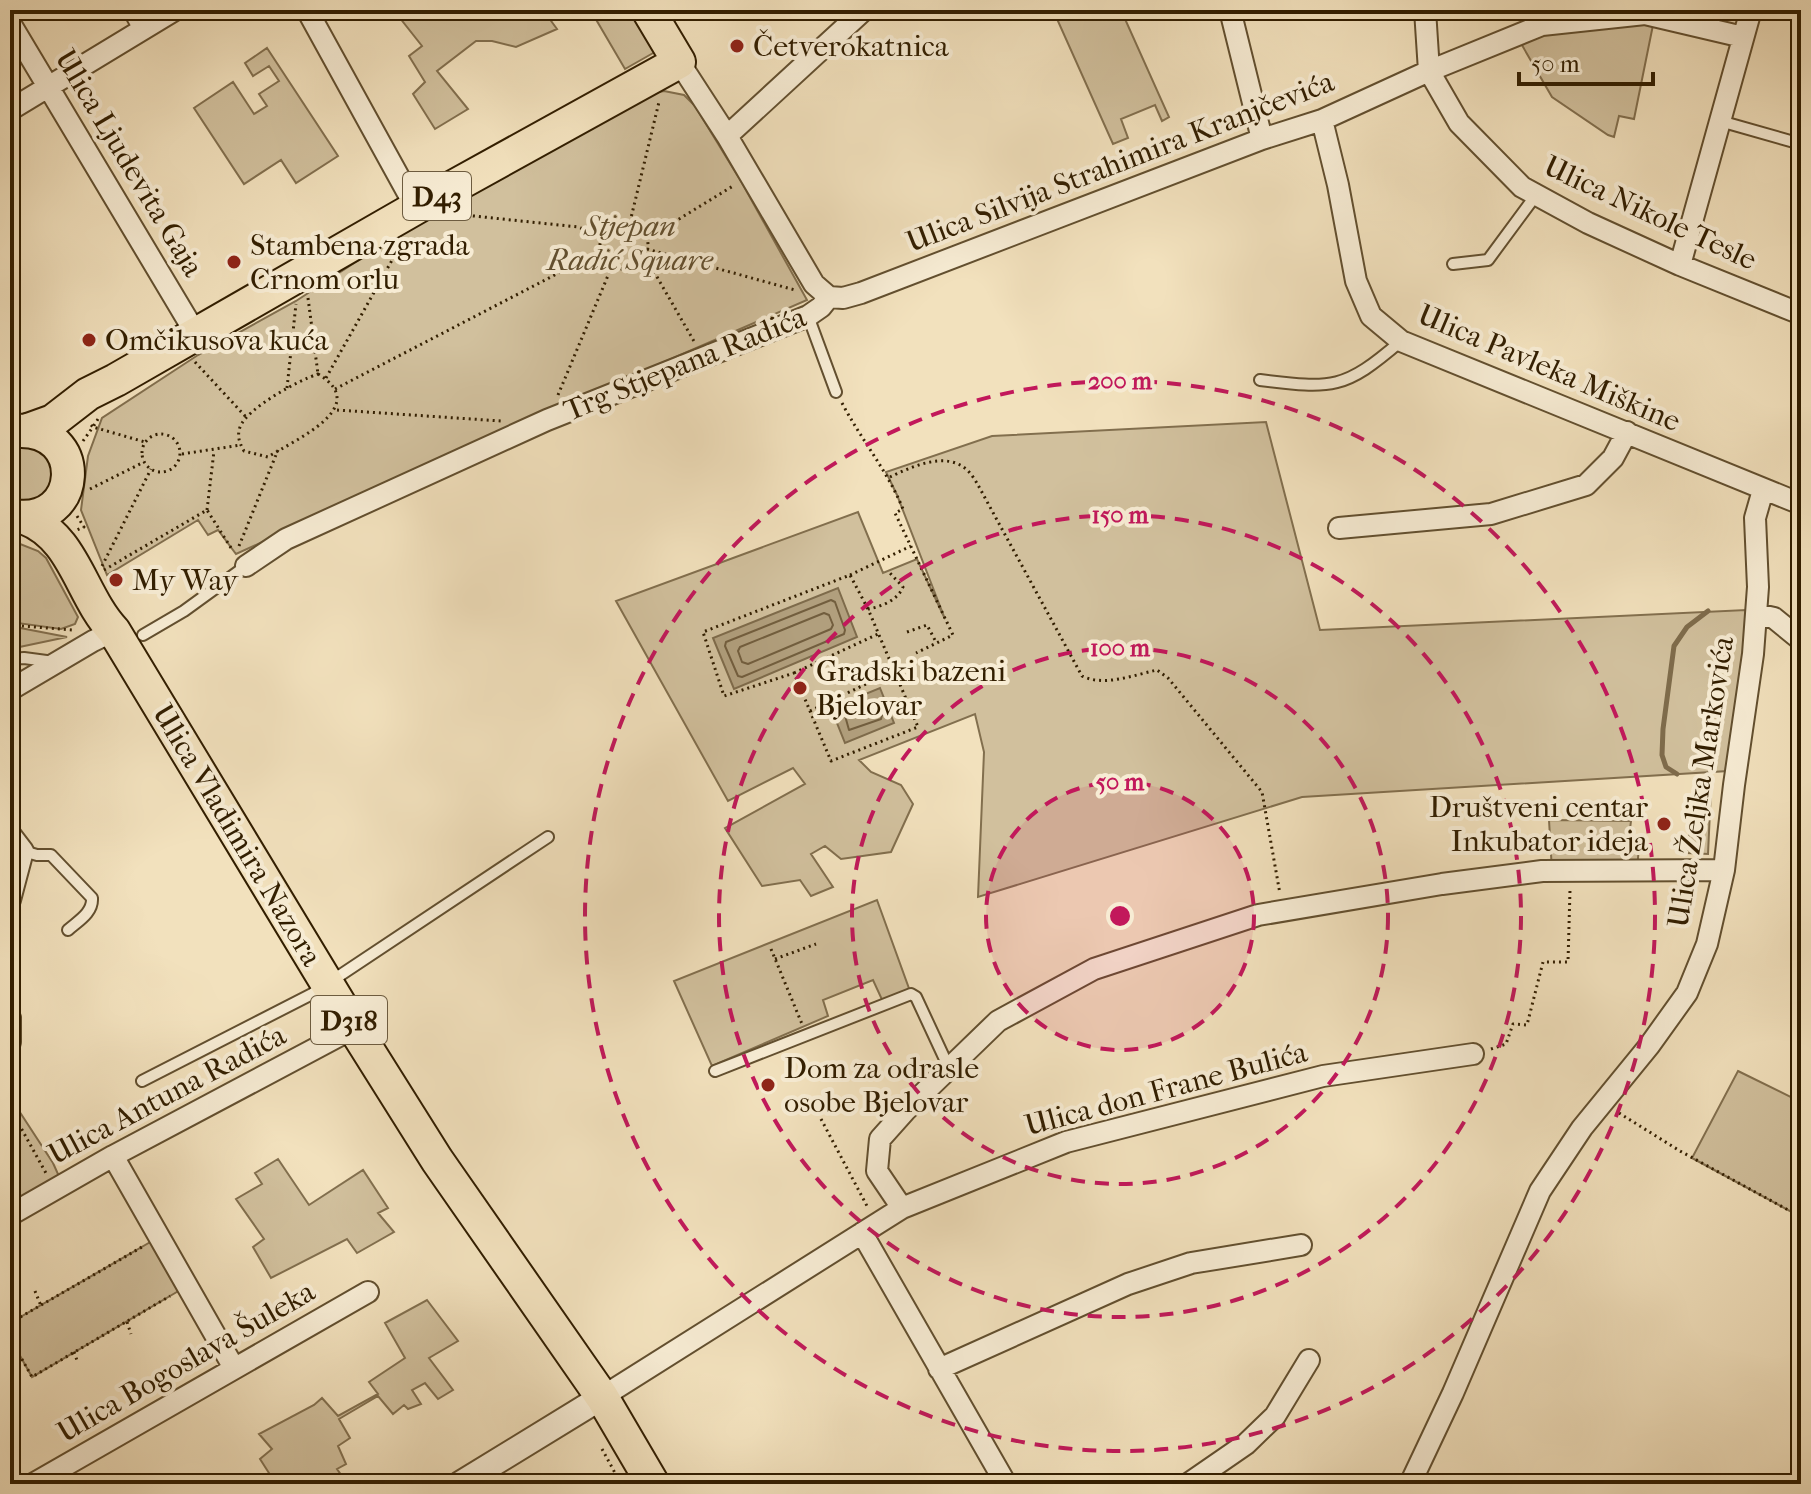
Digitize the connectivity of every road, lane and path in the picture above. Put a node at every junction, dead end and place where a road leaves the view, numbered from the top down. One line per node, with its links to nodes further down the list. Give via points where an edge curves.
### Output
1 (128, 10): 11 (lane)
2 (175, 10): 11 (street)
3 (307, 10): 24 (street)
4 (648, 10): 13 (main road)
5 (1230, 10): 20 (street)
6 (1425, 10): 14 (street)
7 (1751, 10): 12 (street)
8 (862, 11): 19 (street)
9 (1645, 12): 12 (street, Ulica Silvija Strahimira Kranjčevića); 14 (street, Ulica Silvija Strahimira Kranjčevića, via 1542,25)
10 (10, 23): 15 (street, Ulica Ljudevita Gaja)
11 (139, 30): 15 (street)
12 (1743, 37): 18 (street)
13 (670, 68): 19 (street, Trg Stjepana Radića); 24 (main road, D43); 25 (path)
14 (1429, 71): 17 (street, Ulica Silvija Strahimira Kranjčevića); 23 (street, Ulica Nikole Tesle, via 1459,123)
15 (50, 87): 16 (street); 37 (street, Ulica Ljudevita Gaja)
16 (10, 110)
17 (1322, 120): 20 (street, Ulica Silvija Strahimira Kranjčevića); 38 (street, Ulica Pavleka Miškine, via 1356,281 1371,316)
18 (1720, 121): 21 (lane); 32 (street)
19 (727, 136): 22 (street, Trg Stjepana Radića)
20 (1262, 139): 34 (street, Ulica Silvija Strahimira Kranjčevića, via 861,293 843,298)
21 (1801, 144)
22 (750, 175): 27 (path); 34 (street, Trg Stjepana Radića)
23 (1536, 195): 31 (lane, via 1488,260); 32 (street, Ulica Nikole Tesle)
24 (418, 207): 26 (path, via 578,227); 37 (main road, D43); 41 (path)
25 (630, 222): 26 (path, via 615,223); 27 (path)
26 (602, 238): 29 (path)
27 (647, 238): 28 (path)
28 (647, 249): 30 (path); 34 (path, via 793,290)
29 (601, 251): 33 (path); 45 (path)
30 (645, 256): 33 (path, via 634,267); 39 (path)
31 (1453, 264)
32 (1680, 265): 35 (street, Ulica Nikole Tesle)
33 (612, 266): 48 (path)
34 (822, 291): 36 (street, Trg Stjepana Radića, via 821,307)
35 (1801, 314)
36 (808, 316): 39 (street, Trg Stjepana Radića); 46 (lane)
37 (196, 334): 42 (main road, D43)
38 (1401, 341): 43 (lane, via 1367,370 1342,382 1312,386); 51 (street, Ulica Pavleka Miškine)
39 (702, 356): 48 (street, Trg Stjepana Radića)
40 (318, 374): 41 (path); 44 (path); 44 (path, via 308,298 296,301)
41 (326, 378): 45 (path)
42 (116, 380): 50 (main road, D43, via 53,421); 57 (main road, D43, via 82,418)
43 (1260, 380)
44 (287, 389): 53 (path, via 246,417 239,428)
45 (335, 389): 47 (path)
46 (836, 392): 60 (path)
47 (335, 410): 48 (path); 54 (path)
48 (544, 422): 68 (street, Trg Stjepana Radića, via 286,539)
49 (93, 427): 52 (path)
50 (19, 431): 57 (main road, D43, via 51,439)
51 (1627, 432): 61 (street, Ulica Pavleka Miškine); 66 (street, via 1613,458 1586,485 1491,514)
52 (145, 442): 56 (path, via 167,435 177,442); 58 (path)
53 (241, 445): 54 (path, via 244,451 268,457); 55 (path)
54 (278, 450): 64 (path, via 236,554)
55 (214, 451): 56 (path); 64 (path)
56 (180, 454): 59 (path, via 170,470)
57 (66, 458): 62 (main road, D43)
58 (144, 462): 59 (path); 62 (path)
59 (151, 469): 64 (path, via 102,569)
60 (890, 477): 67 (path, via 903,509 895,513); 93 (path, via 927,462 949,461 965,468 1082,676 1106,681 1157,670 1168,678 1262,792)
61 (1763, 490): 63 (street, Ulica Pavleka Miškine); 72 (street, Ulica Željka Markovića, via 1755,518)
62 (76, 492): 65 (main road, via 48,511); 76 (main road, D318, via 67,518 109,607)
63 (1801, 504)
64 (207, 510)
65 (17, 516): 76 (main road, D318, via 40,523 57,540 98,615)
66 (1339, 528)
67 (911, 546): 70 (path); 79 (path, via 953,635)
68 (246, 566): 76 (lane, Trg Stjepana Radića, via 184,611)
69 (888, 571): 71 (path, via 903,587 900,596)
70 (850, 575): 71 (path); 84 (path, via 703,632 724,696)
71 (868, 609): 77 (path)
72 (1756, 614): 78 (street, via 1774,618); 90 (street, Ulica Željka Markovića)
73 (10, 625): 74 (path, via 73,630)
74 (82, 625)
75 (907, 632): 79 (path, via 927,625)
76 (129, 633): 82 (street); 98 (main road, Ulica Vladimira Nazora / D318)
77 (878, 634): 83 (path); 84 (path)
78 (1801, 640)
79 (936, 642): 80 (path)
80 (916, 653)
81 (10, 659): 82 (lane)
82 (56, 663): 85 (street)
83 (894, 671): 86 (path); 86 (path, via 918,727 831,761)
84 (794, 673): 86 (path)
85 (10, 690)
86 (810, 711)
87 (10, 834): 89 (street)
88 (548, 837): 98 (lane)
89 (23, 851): 92 (street); 94 (lane, via 51,855 92,898 89,911)
90 (1724, 870): 91 (street); 107 (street, Ulica Željka Markovića, via 1707,944 1687,993)
91 (1571, 871): 93 (street, via 1442,884); 103 (path, via 1568,962 1543,962 1527,1025 1513,1024 1506,1044)
92 (10, 900)
93 (1283, 911): 104 (street, via 1094,969 998,1021)
94 (68, 930)
95 (816, 944): 97 (path)
96 (771, 949): 97 (path)
97 (775, 959): 101 (path)
98 (326, 982): 100 (main road, Ulica Vladimira Nazora / D318); 106 (lane)
99 (10, 1018): 102 (street)
100 (354, 1028): 110 (street, Ulica Antuna Radića); 131 (main road, Ulica Vladimira Nazora / D318, via 437,1160)
101 (804, 1029)
102 (10, 1042)
103 (1473, 1054): 112 (street, Ulica don Frane Bulića, via 1323,1076 1066,1142)
104 (949, 1068): 105 (lane, via 911,994); 112 (street, via 880,1139 877,1171)
105 (715, 1071)
106 (142, 1081)
107 (1602, 1102): 114 (path); 140 (street, Ulica Željka Markovića, via 1540,1191)
108 (10, 1108): 111 (path)
109 (821, 1119): 115 (path)
110 (113, 1156): 111 (street, Ulica Antuna Radića); 116 (street)
111 (55, 1190): 113 (street, Ulica Antuna Radića)
112 (902, 1208): 115 (street, Ulica don Frane Bulića)
113 (10, 1215)
114 (1801, 1217)
115 (869, 1228): 130 (street); 131 (street, Ulica don Frane Bulića)
116 (159, 1237): 118 (street); 121 (path)
117 (1301, 1245): 130 (street, via 1191,1263 1128,1284)
118 (187, 1286): 122 (path); 129 (street)
119 (35, 1291): 121 (path)
120 (368, 1292): 129 (street, Ulica Bogoslava Šuleka)
121 (41, 1306): 123 (path)
122 (127, 1322): 124 (path); 126 (path)
123 (10, 1323)
124 (131, 1334)
125 (10, 1338): 126 (path, via 32,1377)
126 (74, 1352): 128 (path)
127 (1309, 1360): 139 (street, via 1275,1416 1246,1444)
128 (78, 1363)
129 (234, 1368): 134 (street, Ulica Bogoslava Šuleka)
130 (939, 1369): 138 (street)
131 (602, 1397): 135 (street); 137 (main road, D318)
132 (599, 1445): 133 (path)
133 (620, 1482): 136 (path)
134 (33, 1484)
135 (460, 1484)
136 (611, 1484)
137 (653, 1484)
138 (1006, 1484)
139 (1188, 1484)
140 (1410, 1484)

